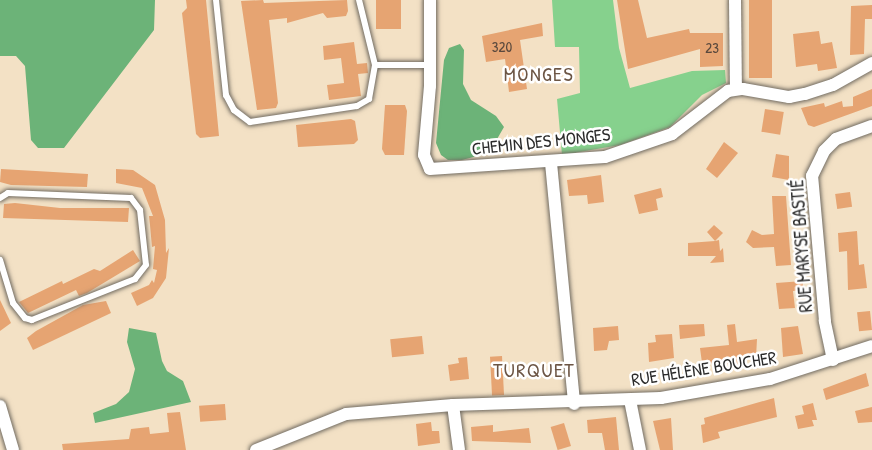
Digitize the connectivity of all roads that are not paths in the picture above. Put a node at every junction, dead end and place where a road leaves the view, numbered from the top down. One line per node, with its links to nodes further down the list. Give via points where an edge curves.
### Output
1 (216, 0): 6 (lane, via 226,95 234,110 250,122 365,104 372,91)
2 (359, 0): 6 (lane)
3 (430, 0): 7 (street, CHEMIN DES MONGES)
4 (735, 0): 8 (street)
5 (872, 63): 8 (street, via 833,85 805,94 789,97)
6 (375, 65): 7 (lane)
7 (430, 65): 10 (street, CHEMIN DES MONGES, via 424,155 430,169)
8 (736, 89): 10 (street, CHEMIN DES MONGES, via 713,99 663,138 605,157)
9 (872, 126): 14 (street, RUE MARYSE BASTIÉ, via 836,139 820,156 812,176 825,321)
10 (551, 163): 16 (street)
11 (0, 198): 12 (lane, via 8,193 131,198 140,210 146,265 135,279 32,320 24,318 13,303)
12 (0, 260)
13 (872, 346): 14 (street, RUE HÉLÈNE BOUCHER)
14 (833, 360): 15 (street, RUE HÉLÈNE BOUCHER, via 770,379)
15 (630, 400): 16 (street, RUE HÉLÈNE BOUCHER); 22 (street)
16 (574, 404): 17 (street, RUE HÉLÈNE BOUCHER)
17 (453, 405): 20 (street, RUE HÉLÈNE BOUCHER, via 346,414); 21 (street)
18 (0, 406): 19 (street)
19 (13, 450)
20 (256, 450)
21 (459, 450)
22 (640, 450)

